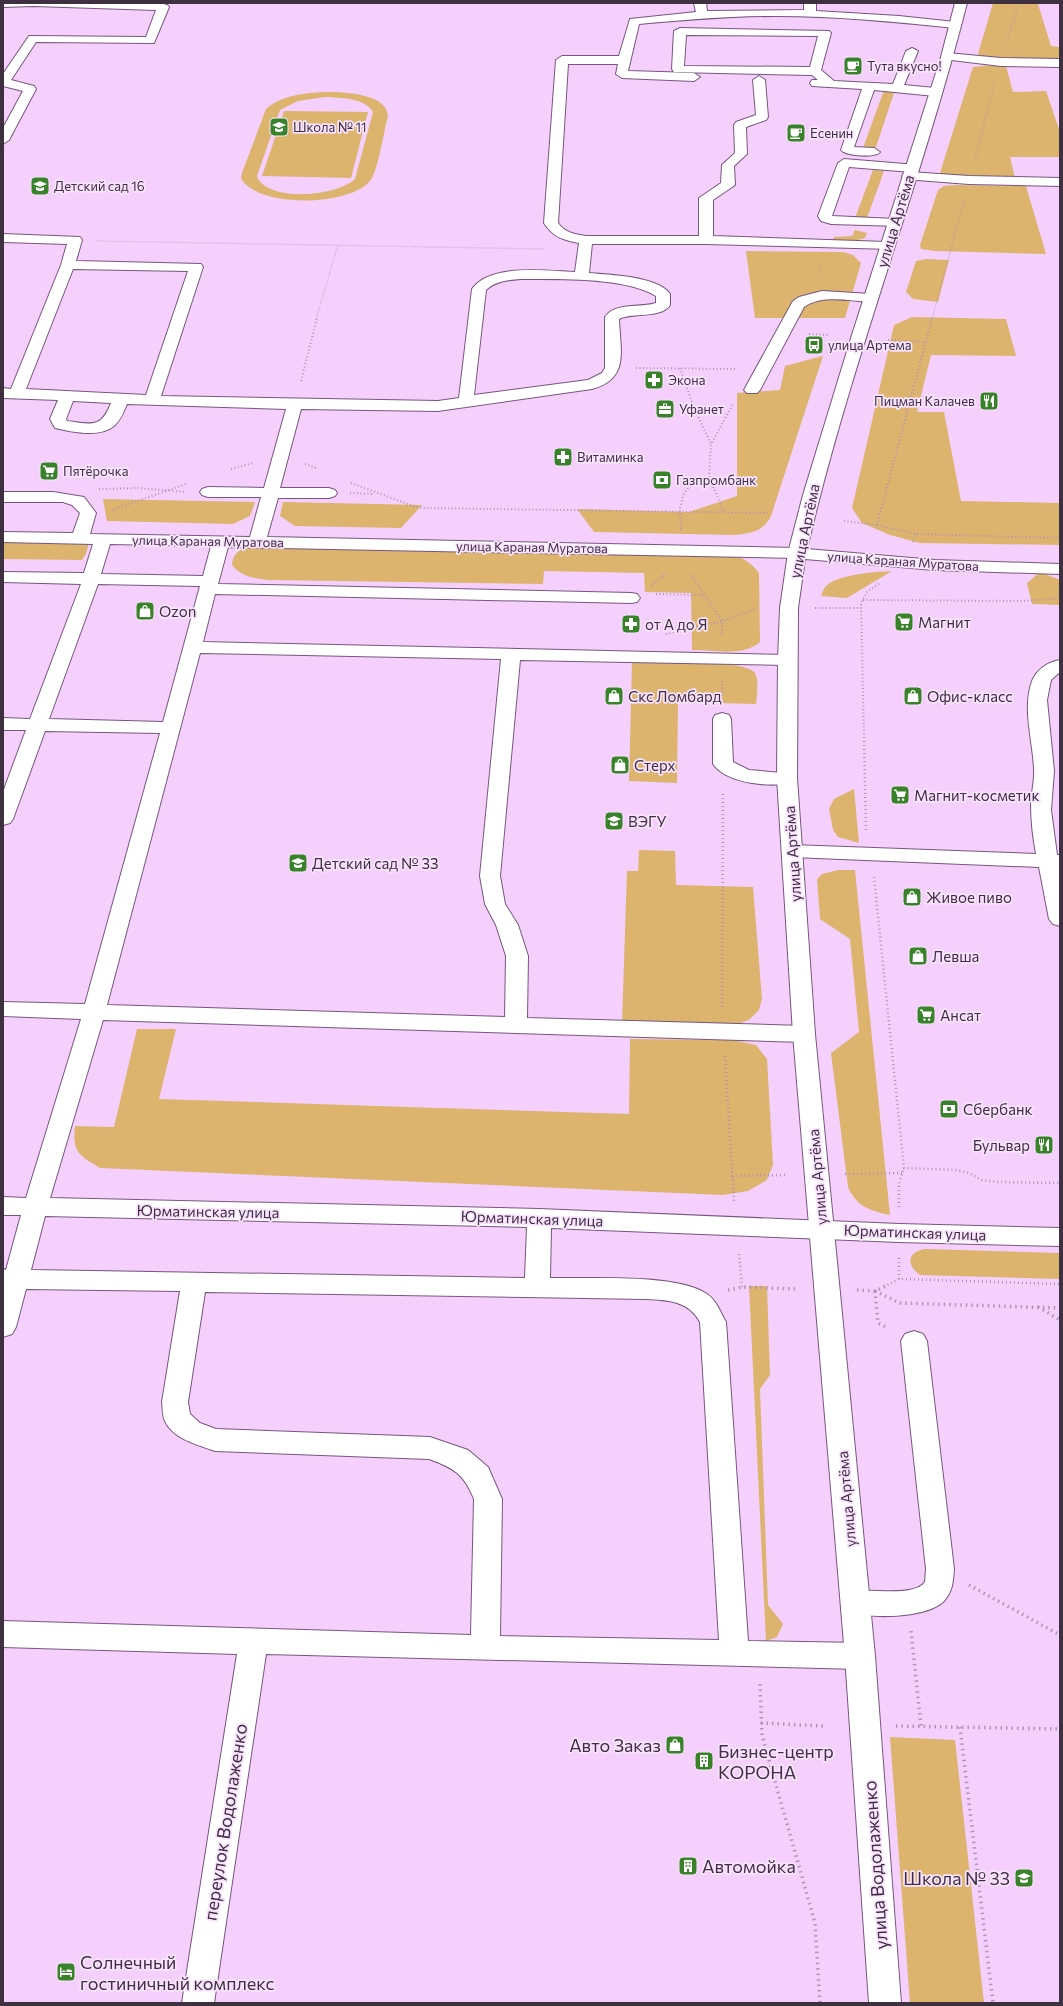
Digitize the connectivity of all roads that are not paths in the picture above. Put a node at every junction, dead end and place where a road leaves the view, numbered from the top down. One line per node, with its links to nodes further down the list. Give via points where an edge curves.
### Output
1 (30, 3): 4 (main road); 5 (main road)
2 (145, 3): 5 (main road)
3 (961, 3): 8 (main road, улица Артёма)
4 (3, 4)
5 (163, 7): 19 (main road, via 150,41 33,38)
6 (701, 9): 7 (main road, via 761,13); 15 (main road, via 634,21)
7 (810, 9): 8 (main road, via 912,16)
8 (954, 25): 14 (main road, улица Артёма)
9 (679, 44): 10 (main road); 12 (main road, via 680,31 825,33); 17 (main road, via 679,58)
10 (695, 44)
11 (806, 46): 12 (main road)
12 (821, 46): 17 (main road)
13 (912, 52): 22 (main road)
14 (947, 57): 16 (main road, via 1001,62); 23 (main road, улица Артёма)
15 (624, 60): 18 (main road, via 622,74); 32 (main road, via 562,60 551,223 555,231)
16 (1060, 63)
17 (817, 65): 20 (main road)
18 (759, 80): 20 (main road); 31 (main road, via 762,117 740,124 741,154 728,165 728,185 706,198)
19 (4, 82): 24 (main road, via 30,89)
20 (831, 84): 21 (main road)
21 (869, 86): 22 (main road); 25 (main road, via 847,150)
22 (897, 88): 23 (main road)
23 (935, 92): 27 (main road, улица Артёма)
24 (3, 140)
25 (885, 153)
26 (900, 154): 27 (main road)
27 (912, 166): 28 (main road, via 969,180); 29 (main road, улица Артёма); 29 (main road, via 844,163 825,216 831,220)
28 (1060, 182)
29 (895, 223): 33 (main road, улица Артёма)
30 (3, 238): 34 (main road, via 75,240)
31 (706, 240): 32 (main road); 33 (main road)
32 (585, 245): 35 (main road)
33 (887, 246): 36 (main road, улица Артёма)
34 (68, 265): 38 (main road); 41 (main road, via 196,267)
35 (582, 276): 42 (main road, via 503,277 488,281 479,289); 42 (main road, via 642,285 659,290 663,294 663,305 660,307 632,309 612,317 613,368 607,376 592,384)
36 (872, 298): 37 (main road, via 827,296 802,300); 53 (main road, улица Артёма, via 811,495)
37 (752, 390)
38 (10, 393): 39 (main road)
39 (67, 396): 40 (main road); 40 (main road, via 58,419 61,425 66,426 106,425 112,419)
40 (121, 399): 41 (main road)
41 (152, 400): 43 (main road)
42 (466, 401): 43 (main road, via 438,406)
43 (295, 404): 45 (main road)
44 (208, 492): 45 (main road)
45 (271, 493): 46 (main road); 52 (main road)
46 (329, 493)
47 (3, 497): 49 (main road, via 65,498 77,501 88,513)
48 (3, 537): 49 (main road, улица Караная Муратова)
49 (80, 539): 50 (main road, улица Караная Муратова)
50 (103, 539): 51 (main road, улица Караная Муратова); 56 (main road)
51 (221, 541): 52 (main road, улица Караная Муратова); 57 (main road)
52 (257, 542): 53 (main road, улица Караная Муратова)
53 (797, 553): 54 (main road, улица Караная Муратова, via 905,564); 61 (main road, улица Артёма, via 789,608)
54 (1060, 568)
55 (3, 577): 56 (main road)
56 (91, 579): 57 (main road); 65 (main road)
57 (209, 585): 58 (main road); 59 (main road)
58 (636, 596)
59 (193, 647): 60 (main road); 66 (main road)
60 (511, 654): 61 (main road); 74 (main road, via 490,876 496,904 518,956)
61 (787, 660): 67 (main road, улица Артёма)
62 (1060, 665): 70 (main road, via 1042,678 1038,693 1044,771 1041,810)
63 (722, 719): 67 (main road, via 723,764 734,773 750,777)
64 (3, 724): 65 (main road)
65 (38, 725): 66 (main road); 68 (main road)
66 (171, 728): 73 (main road)
67 (787, 778): 69 (main road, улица Артёма)
68 (3, 819)
69 (792, 851): 70 (main road); 75 (main road, улица Артёма)
70 (1054, 861): 71 (main road)
71 (1060, 919)
72 (3, 1009): 73 (main road)
73 (94, 1012): 74 (main road); 77 (main road)
74 (516, 1026): 75 (main road)
75 (804, 1034): 79 (main road, улица Артёма)
76 (3, 1206): 77 (main road, Юрматинская улица)
77 (35, 1207): 78 (main road, Юрматинская улица); 81 (main road)
78 (539, 1218): 79 (main road, Юрматинская улица); 83 (main road)
79 (821, 1229): 80 (main road, Юрматинская улица); 86 (main road, улица Артёма)
80 (1060, 1237)
81 (9, 1280): 82 (main road); 84 (main road)
82 (194, 1282): 83 (main road); 89 (main road, via 175,1402 177,1419 191,1431 214,1440 430,1448 458,1458 478,1475 488,1499)
83 (537, 1288): 90 (main road, via 646,1289 678,1292 703,1305 714,1322)
84 (3, 1327)
85 (914, 1341): 86 (main road, via 940,1569 939,1585 929,1596 907,1602)
86 (855, 1602): 91 (main road, улица Артёма)
87 (3, 1634): 88 (main road)
88 (253, 1642): 89 (main road); 93 (main road, переулок Водолаженко)
89 (484, 1648): 90 (main road)
90 (746, 1654): 91 (main road)
91 (860, 1656): 92 (main road, улица Артёма)
92 (878, 1726): 94 (main road, улица Водолаженко)
93 (198, 2003)
94 (885, 2003)

